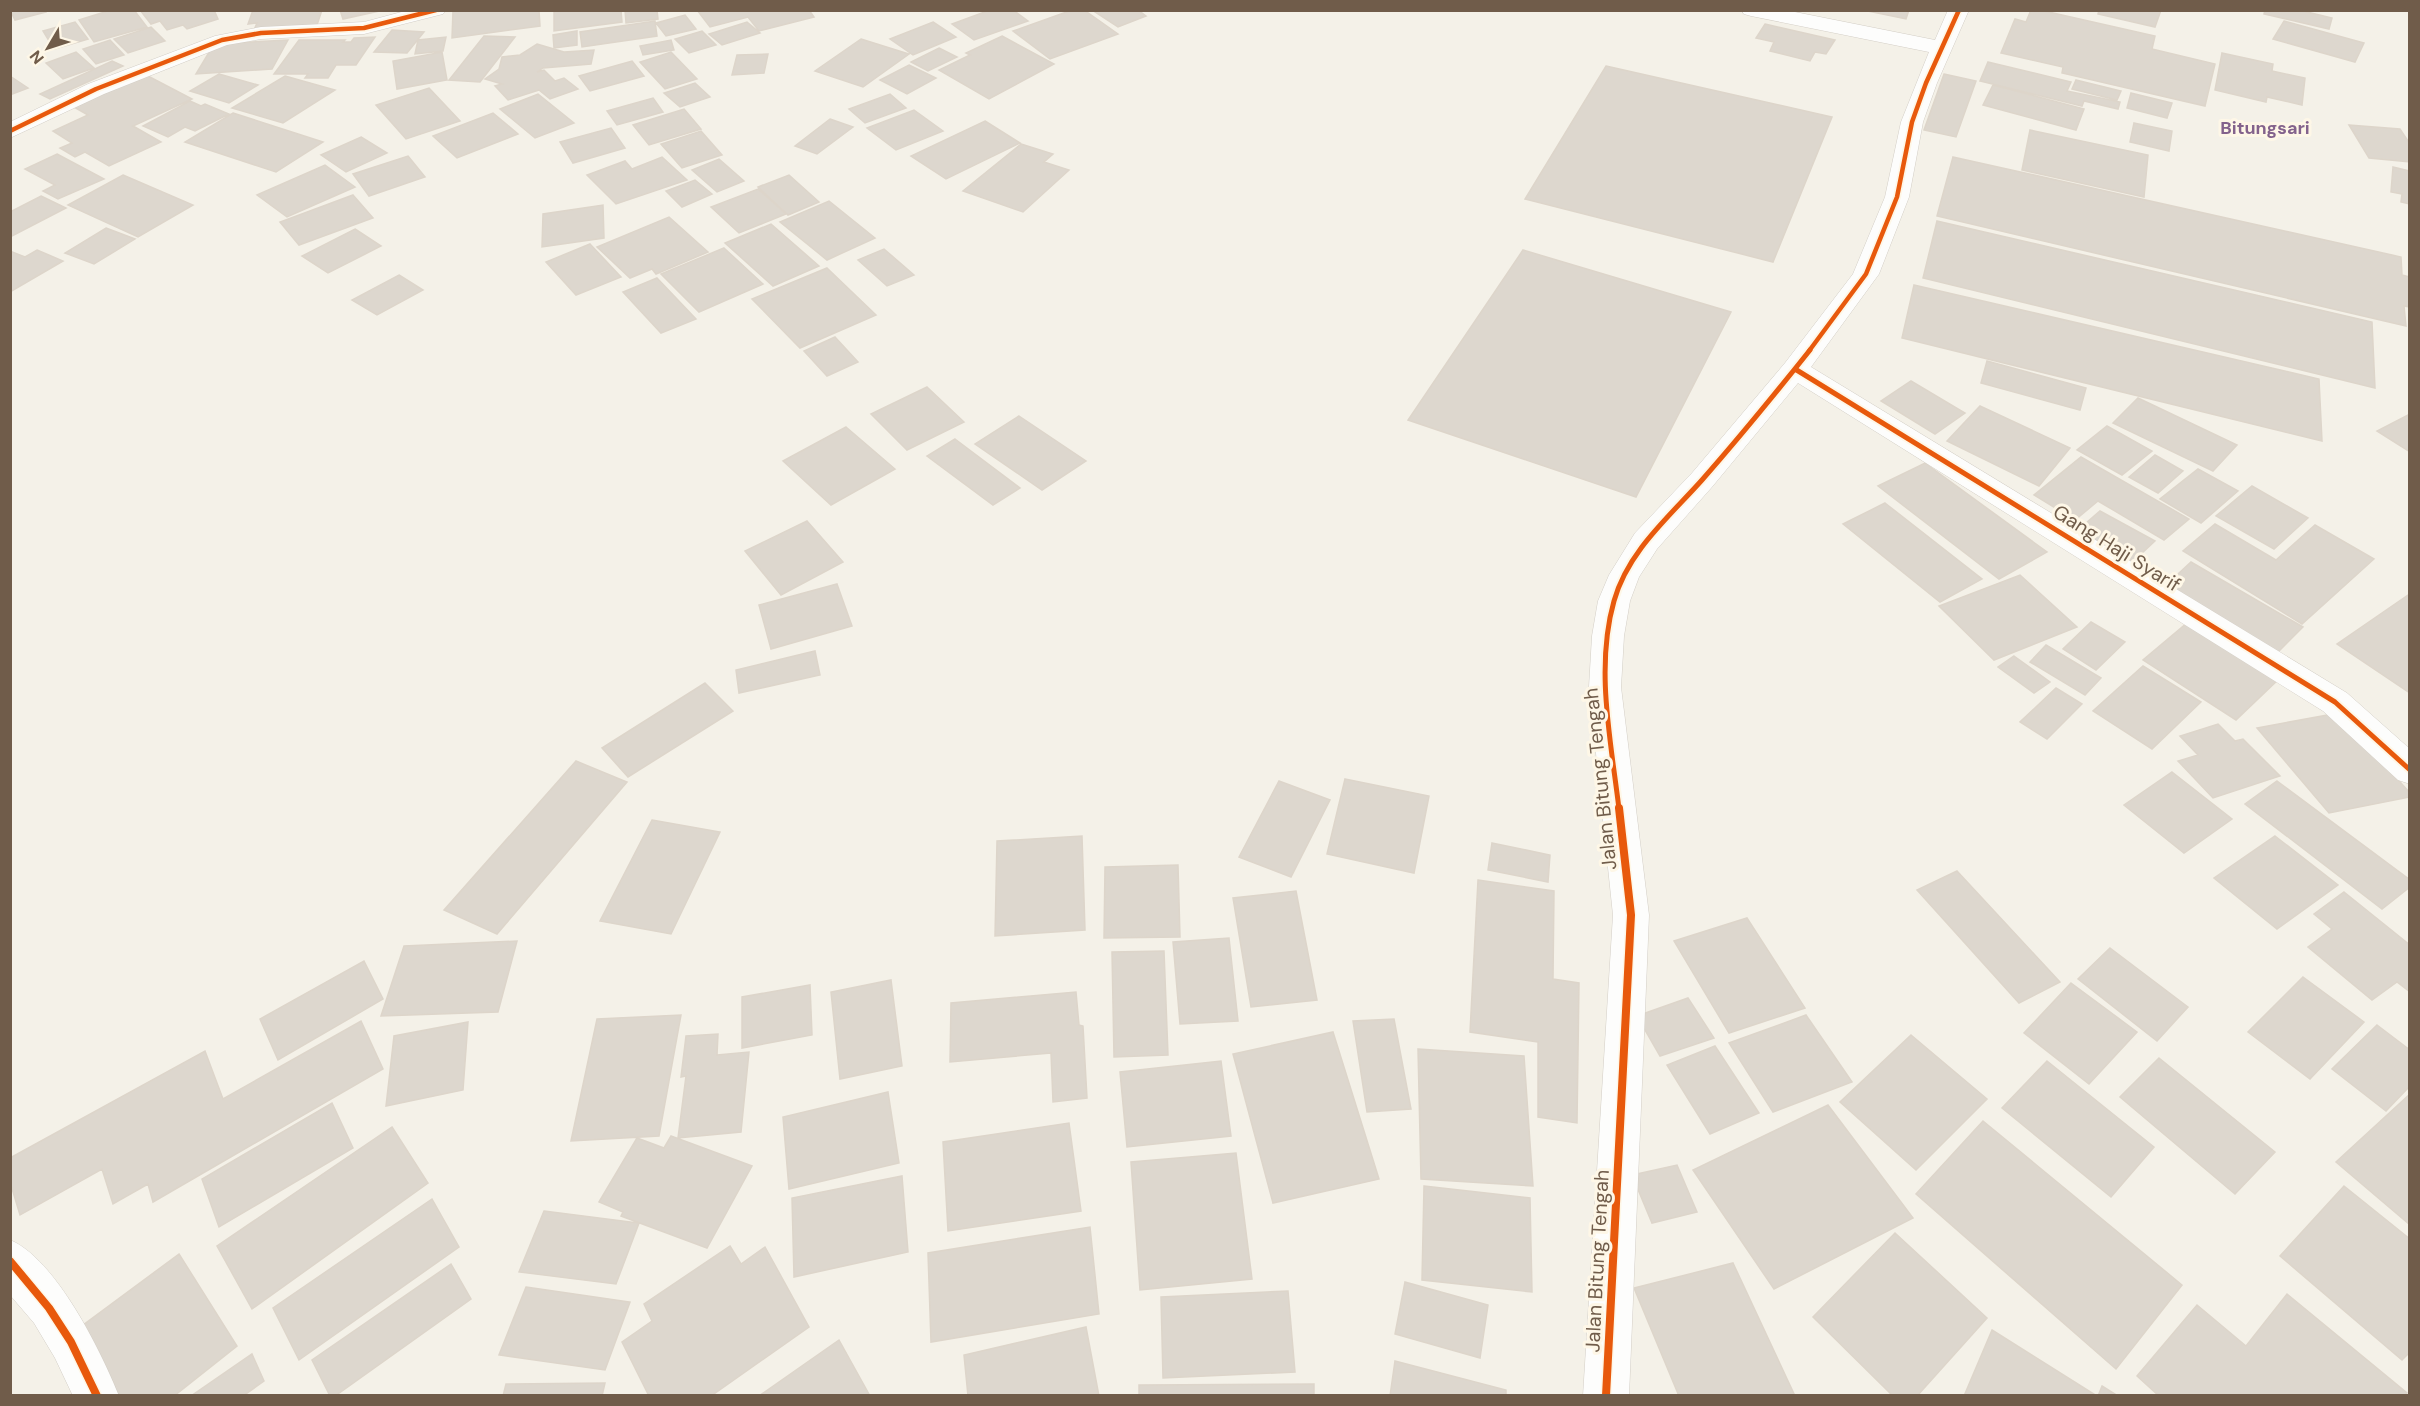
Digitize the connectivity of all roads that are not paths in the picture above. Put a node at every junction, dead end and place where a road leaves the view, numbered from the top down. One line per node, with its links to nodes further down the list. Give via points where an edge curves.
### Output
1 (436, 10): 5 (street, via 364,28 261,33 222,40 96,89)
2 (1751, 10): 4 (street)
3 (1959, 10): 4 (street, Jalan Bitung Tengah)
4 (1941, 48): 6 (street, Jalan Bitung Tengah, via 1912,122 1897,197 1866,274)
5 (10, 131)
6 (1795, 369): 7 (street, Gang Haji Syarif, via 2335,702); 10 (street, Jalan Bitung Tengah, via 1646,541 1624,575 1614,601 1605,687 1630,915)
7 (2409, 770)
8 (10, 1261): 9 (street, via 71,1342)
9 (98, 1395)
10 (1606, 1395)

